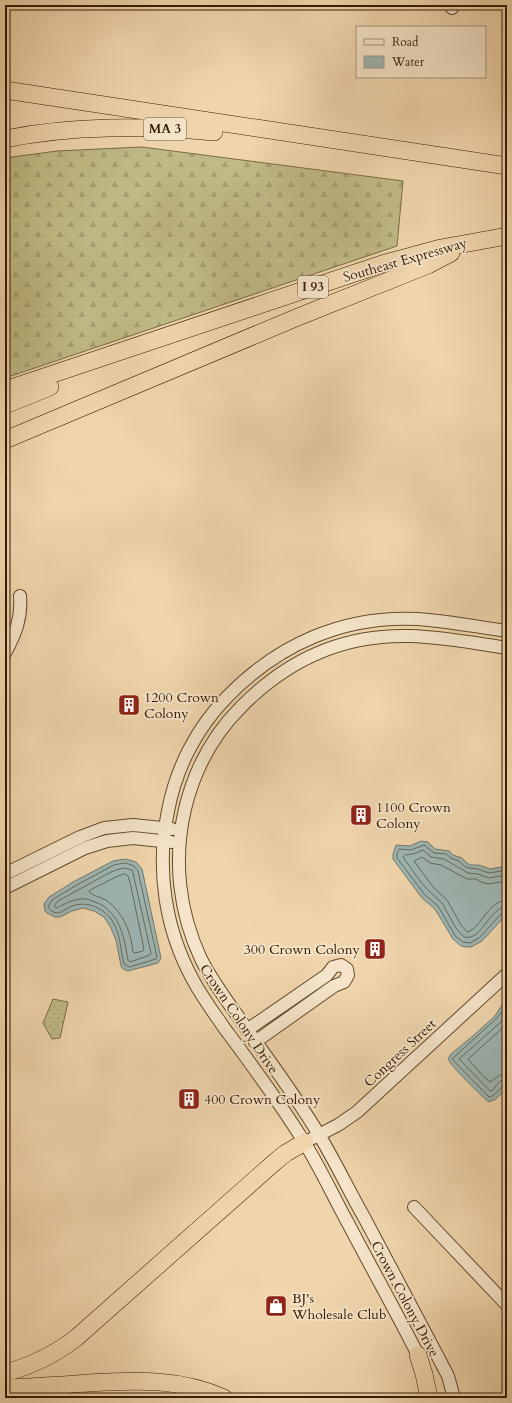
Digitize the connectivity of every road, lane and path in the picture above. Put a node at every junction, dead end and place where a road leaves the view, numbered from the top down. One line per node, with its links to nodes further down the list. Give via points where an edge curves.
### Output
1 (5, 90): 3 (highway)
2 (5, 139): 3 (highway, MA 3, via 68,130 128,127 266,138)
3 (326, 139): 4 (highway)
4 (507, 166)
5 (507, 236): 6 (highway, Southeast Expressway / I 93)
6 (472, 242): 7 (highway, Southeast Expressway / I 93, via 382,264); 10 (highway, via 428,265)
7 (122, 352): 8 (highway, I 93); 9 (highway, via 71,379)
8 (5, 390)
9 (5, 405)
10 (5, 440)
11 (20, 596): 14 (street, via 18,623)
12 (507, 631): 15 (street, Crown Colony Drive, via 426,620 386,619 338,628 284,650 237,686 202,728 178,776)
13 (507, 648): 16 (street, Crown Colony Drive, via 433,637 387,636 335,647 293,665 254,693 218,734 194,782)
14 (5, 653)
15 (164, 828): 16 (street); 17 (street, Crown Colony Drive); 19 (street, via 128,825 104,828)
16 (181, 831): 18 (street, Crown Colony Drive)
17 (163, 841): 18 (street); 20 (street, via 128,838 102,842); 24 (street, Crown Colony Drive, via 165,902 184,963 202,996)
18 (180, 843): 22 (street, Crown Colony Drive, via 181,892 192,938 208,973)
19 (5, 874)
20 (5, 888)
21 (507, 974): 24 (street, Congress Street, via 357,1112)
22 (247, 1030): 23 (street, Crown Colony Drive); 23 (street, via 331,969 331,980 341,983)
23 (255, 1042): 24 (street, Crown Colony Drive)
24 (312, 1139): 27 (street, Crown Colony Drive); 28 (highway, via 276,1161 76,1338 41,1360); 33 (street, Crown Colony Drive, via 437,1355 448,1376)
25 (414, 1208): 26 (street)
26 (507, 1305)
27 (418, 1355): 31 (highway); 32 (street, Crown Colony Drive)
28 (5, 1373)
29 (5, 1388): 30 (highway, via 157,1381 183,1384)
30 (224, 1398)
31 (429, 1398)
32 (437, 1398)
33 (454, 1398)

